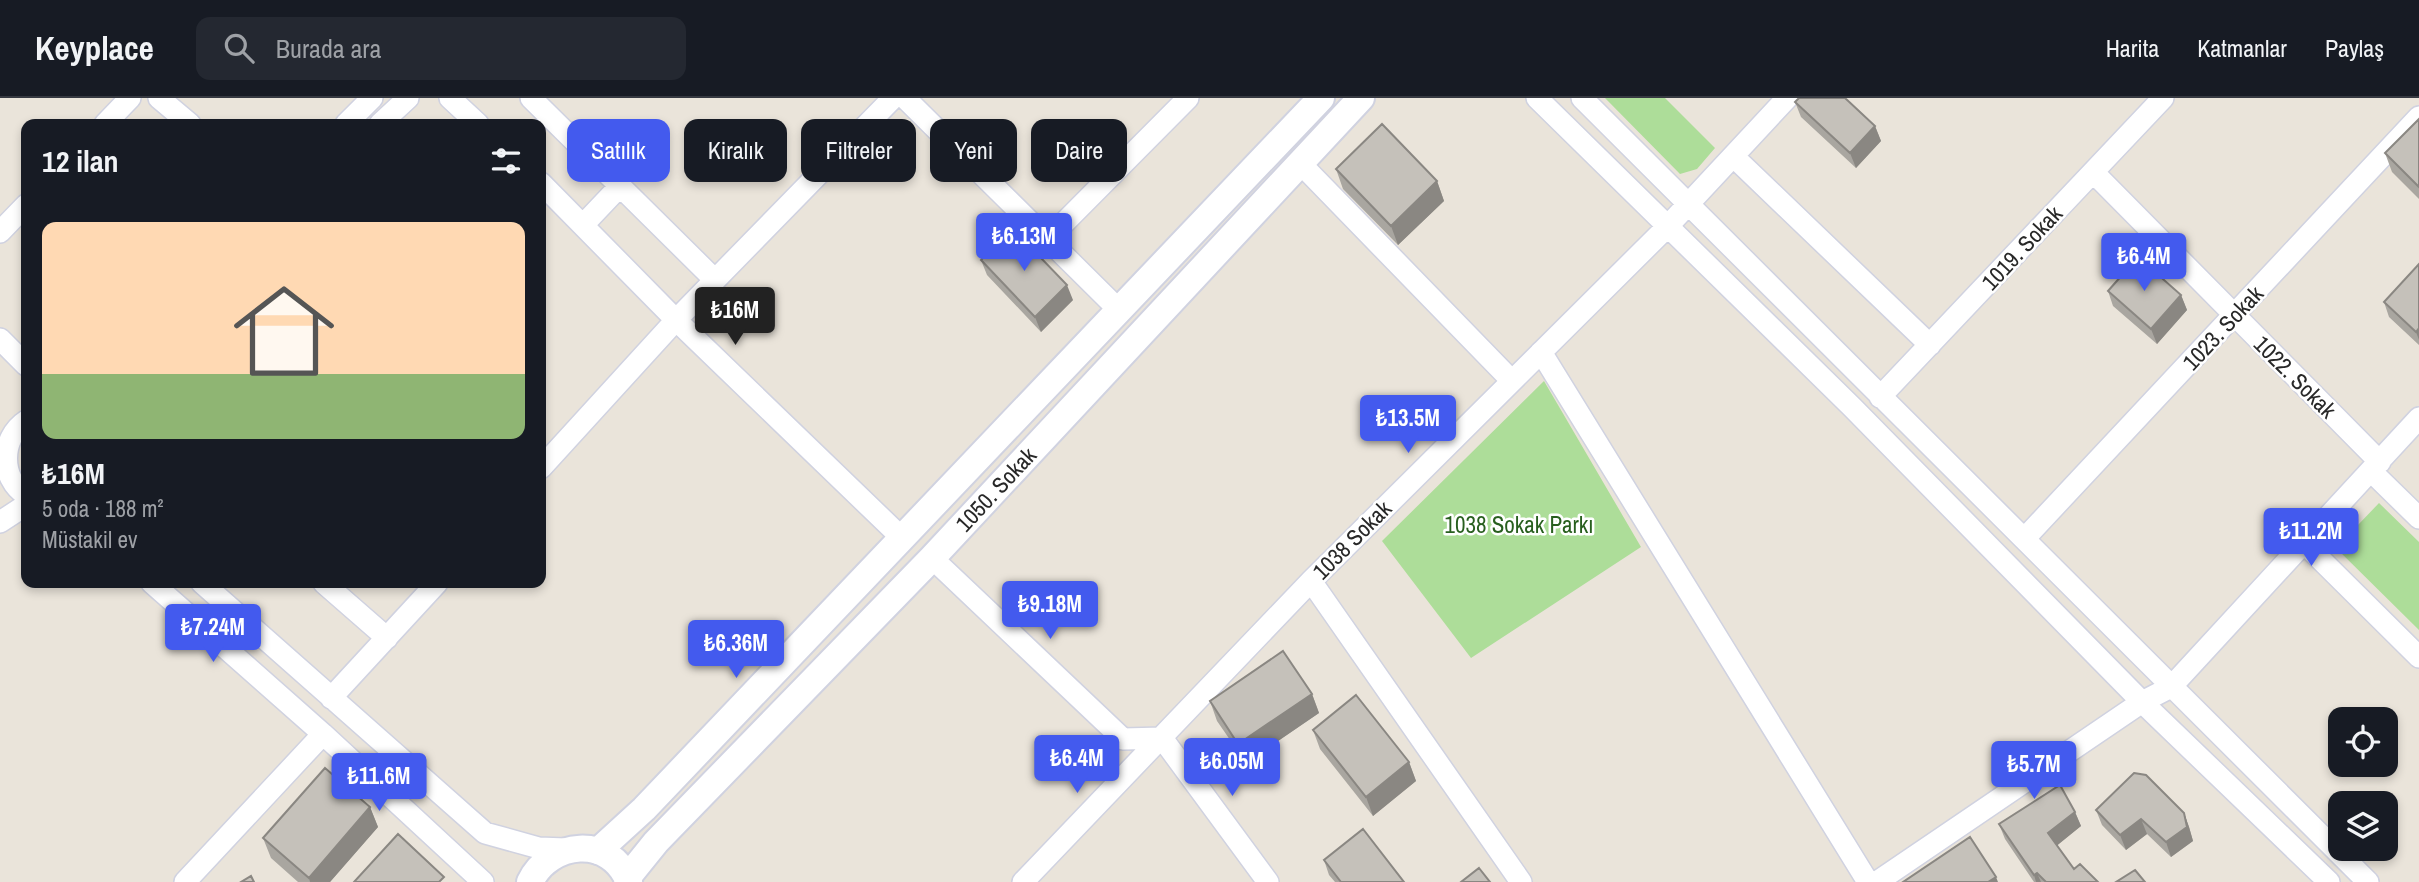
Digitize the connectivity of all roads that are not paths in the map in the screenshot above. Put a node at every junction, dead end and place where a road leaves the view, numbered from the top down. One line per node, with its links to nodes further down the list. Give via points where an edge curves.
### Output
1 (130, 98): 17 (street)
2 (159, 98): 18 (street)
3 (372, 98): 19 (street)
4 (408, 98): 20 (street)
5 (450, 98): 21 (street)
6 (531, 98): 25 (street)
7 (893, 98): 33 (street)
8 (905, 98): 32 (street)
9 (1188, 98): 32 (street)
10 (1321, 98): 34 (street, 1050. Sokak)
11 (1361, 98): 23 (street, 1050. Sokak)
12 (1537, 98): 30 (street)
13 (1582, 98): 27 (street)
14 (1787, 98): 22 (street, 1038 Sokak)
15 (2163, 98): 24 (street, 1019. Sokak)
16 (2419, 117): 35 (street, 1023. Sokak)
17 (109, 119)
18 (184, 119)
19 (351, 119)
20 (385, 119)
21 (473, 119)
22 (1733, 156): 27 (street, 1038 Sokak); 38 (street)
23 (1300, 163): 41 (street); 55 (street, 1050. Sokak)
24 (2093, 172): 35 (street, 1022. Sokak); 38 (street, 1019. Sokak)
25 (620, 186): 29 (street); 33 (street)
26 (546, 197): 29 (street)
27 (1687, 205): 30 (street, 1038 Sokak); 42 (street)
28 (21, 210): 31 (street)
29 (583, 225): 36 (street)
30 (1666, 228): 39 (street, 1038 Sokak); 65 (street, via 1852,407)
31 (0, 232)
32 (1047, 240): 34 (street)
33 (715, 280): 36 (street)
34 (1121, 311): 53 (street, 1050. Sokak)
35 (2236, 314): 47 (street, 1022. Sokak); 52 (street, 1023. Sokak)
36 (676, 320): 46 (street); 53 (street)
37 (0, 339): 40 (street)
38 (1930, 345): 42 (street, 1019. Sokak)
39 (1541, 352): 41 (street, 1038 Sokak); 77 (street)
40 (21, 360)
41 (1512, 381): 56 (street, 1038 Sokak)
42 (1880, 397): 52 (street)
43 (2419, 418): 47 (street)
44 (21, 426): 45 (street, via 12,434)
45 (2, 462): 48 (street)
46 (546, 463)
47 (2376, 467): 50 (street, 1022. Sokak); 54 (street)
48 (21, 491)
49 (21, 508): 51 (street)
50 (2419, 518)
51 (0, 522)
52 (2025, 538): 63 (street)
53 (903, 539): 69 (street, 1050. Sokak, via 644,809)
54 (2305, 544): 62 (street); 63 (street)
55 (933, 558): 67 (street, via 1123,738); 70 (street, 1050. Sokak, via 656,842)
56 (1311, 581): 67 (street, 1038 Sokak); 76 (street)
57 (158, 588): 66 (street)
58 (210, 588): 64 (street)
59 (330, 588): 61 (street)
60 (432, 588): 61 (street)
61 (387, 638): 64 (street)
62 (2419, 657)
63 (2171, 687): 65 (street); 80 (street)
64 (331, 698): 68 (street, via 485,833 539,848)
65 (2142, 702): 78 (street); 79 (street)
66 (323, 734): 71 (street); 72 (street)
67 (1162, 738): 74 (street, 1038 Sokak); 75 (street)
68 (566, 849): 69 (street); 73 (street, via 549,857)
69 (598, 851): 70 (street, via 617,863)
70 (628, 880)
71 (185, 882)
72 (483, 882)
73 (530, 882)
74 (1023, 882)
75 (1268, 882)
76 (1521, 882)
77 (1868, 882)
78 (1877, 882)
79 (2329, 882)
80 (2368, 882)

